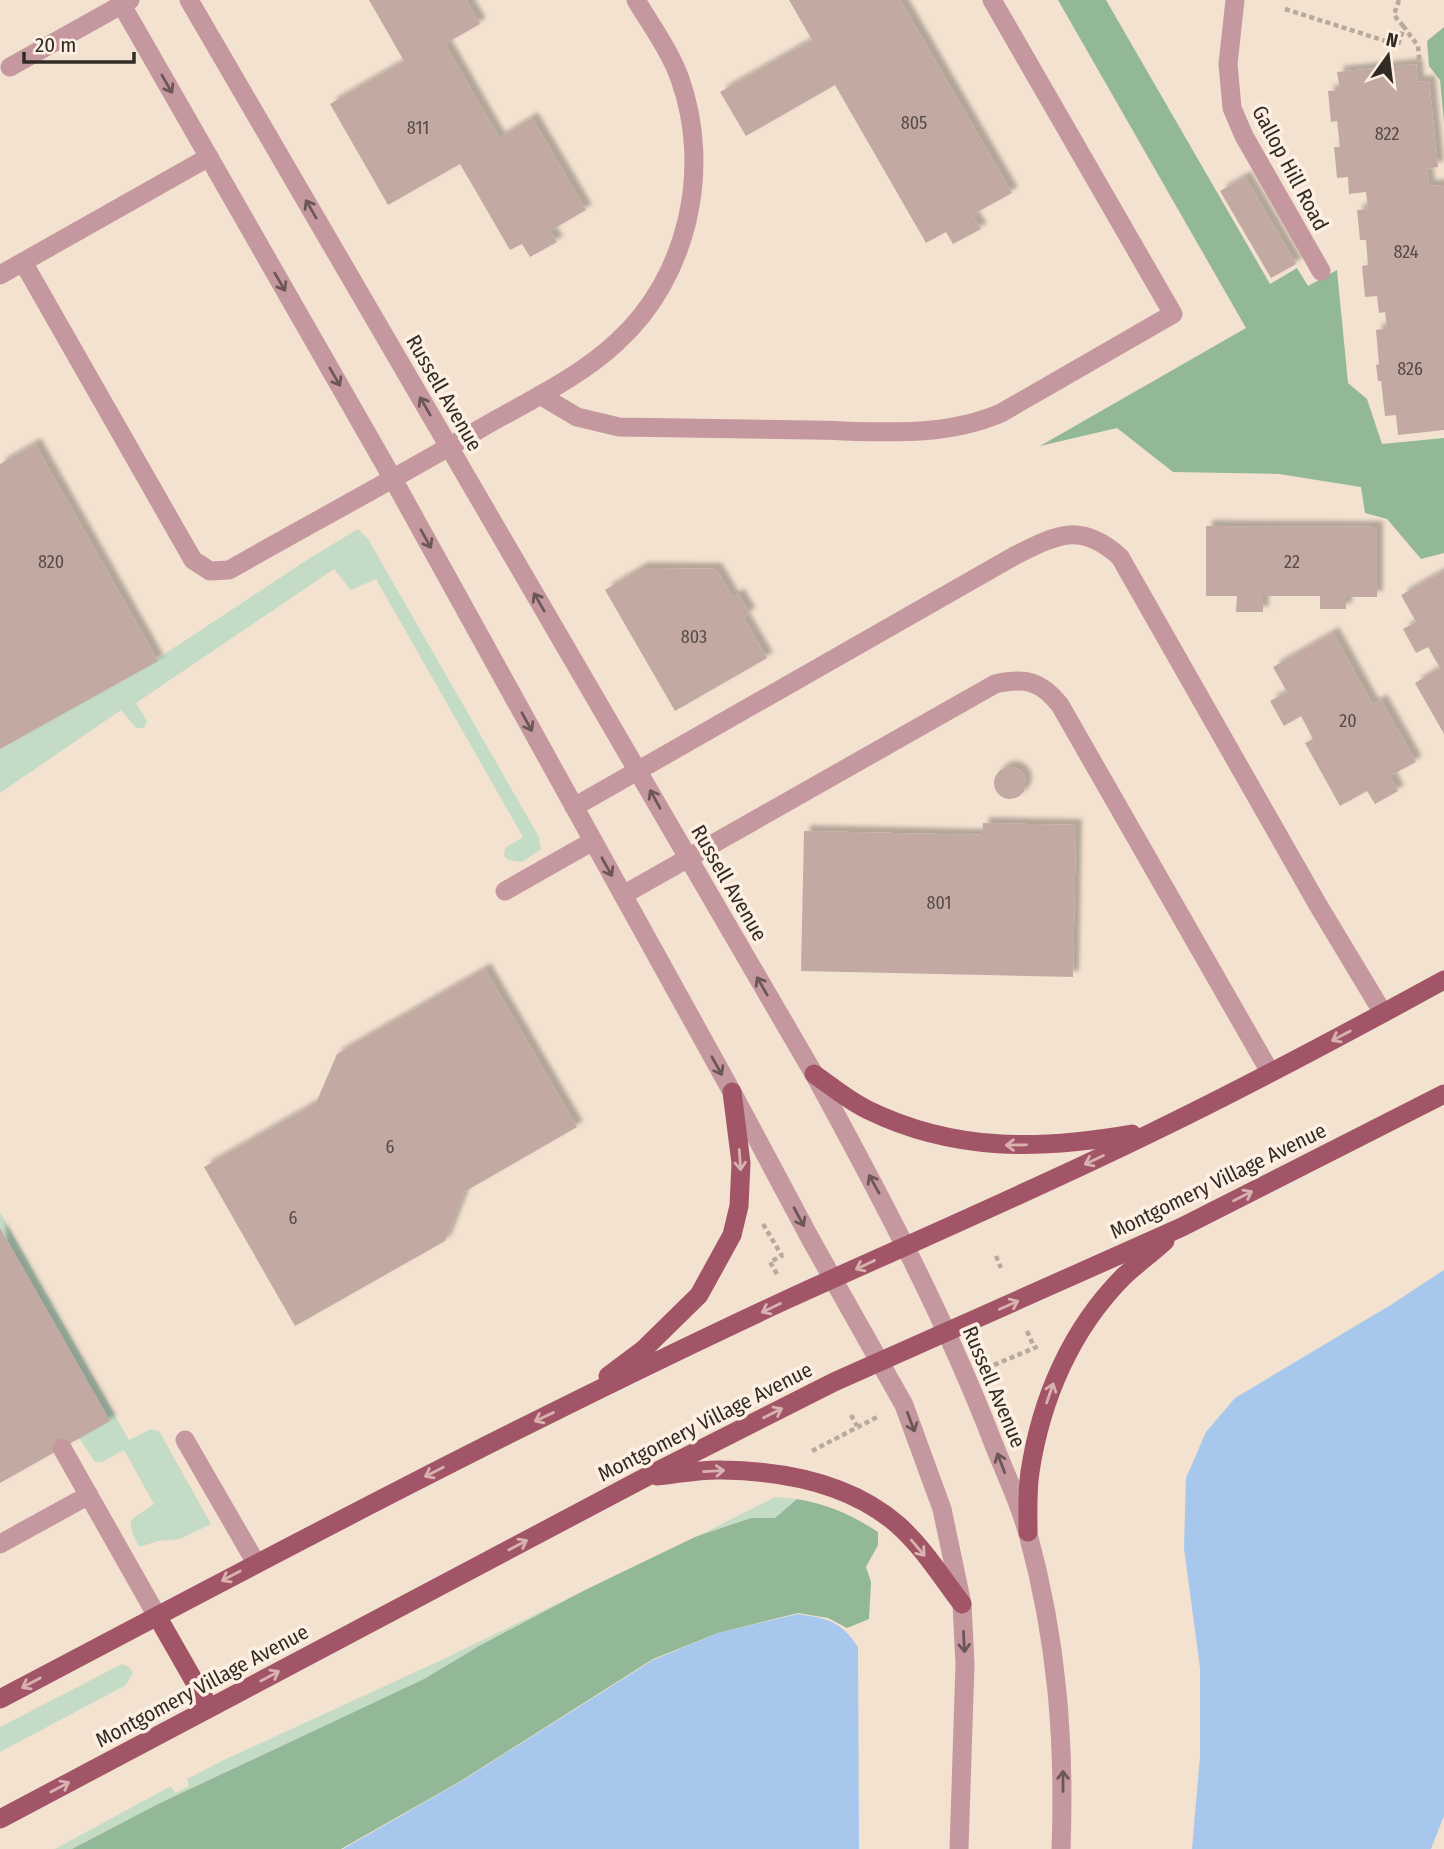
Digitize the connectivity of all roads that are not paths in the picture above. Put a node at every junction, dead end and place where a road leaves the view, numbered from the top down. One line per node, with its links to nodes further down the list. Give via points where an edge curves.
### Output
1 (189, 0): 12 (street, Russell Avenue, one-way to 1)
2 (636, 0): 11 (street, via 677,71 689,113 693,178 683,238 660,291 642,317 608,349)
3 (992, 0): 11 (street, via 1173,314 1000,413 953,429 619,427 577,417)
4 (1235, 0): 9 (street, Gallop Hill Road, via 1228,65 1233,108 1244,136)
5 (123, 1): 6 (street); 7 (street, one-way to 7)
6 (10, 67)
7 (209, 157): 8 (street); 13 (street, one-way to 13)
8 (23, 262): 10 (street); 13 (street, via 200,566 209,571 229,570)
9 (1321, 271)
10 (0, 275)
11 (540, 394): 12 (street)
12 (449, 447): 13 (street); 14 (street, Russell Avenue, one-way to 12)
13 (393, 479): 15 (street, one-way to 15)
14 (638, 771): 15 (street); 17 (street, Russell Avenue, one-way to 14); 21 (street, via 1016,555 1051,538 1070,534 1090,537 1121,557)
15 (574, 807): 16 (street)
16 (593, 841): 18 (street); 19 (street, one-way to 19)
17 (688, 858): 19 (street); 22 (street, via 995,684 1032,682 1049,691 1060,705); 23 (street, Russell Avenue, one-way to 17)
18 (505, 891)
19 (623, 895): 24 (street, one-way to 24)
20 (1444, 980): 21 (main road)
21 (1383, 1013): 22 (main road, one-way to 22)
22 (1270, 1072): 26 (main road)
23 (814, 1074): 26 (main road, one-way to 23, via 1076,1144 1005,1146 933,1136 866,1110); 28 (street, Russell Avenue, one-way to 23)
24 (732, 1092): 29 (street, one-way to 29); 32 (main road, one-way to 32, via 741,1163 732,1235 699,1295 644,1349)
25 (1444, 1094): 27 (main road, Montgomery Village Avenue, one-way to 25)
26 (1157, 1130): 28 (main road, one-way to 28)
27 (1182, 1227): 30 (main road, Montgomery Village Avenue, one-way to 27); 37 (main road, one-way to 27, via 1030,1474 1041,1419 1058,1370 1073,1342 1123,1278)
28 (904, 1245): 29 (main road, one-way to 29); 30 (street, Russell Avenue)
29 (833, 1280): 31 (street); 32 (main road, one-way to 32)
30 (947, 1333): 31 (main road, Montgomery Village Avenue); 37 (street, Russell Avenue, one-way to 30)
31 (880, 1362): 35 (main road, Montgomery Village Avenue, one-way to 31); 40 (street, one-way to 40, via 904,1405 942,1509)
32 (572, 1404): 39 (main road, one-way to 39)
33 (184, 1440): 39 (street)
34 (62, 1448): 36 (street)
35 (646, 1477): 40 (main road, one-way to 40, via 721,1469 835,1487 869,1503 899,1526); 43 (main road, Montgomery Village Avenue, one-way to 35)
36 (89, 1495): 38 (street); 41 (street)
37 (1028, 1532): 46 (street, Russell Avenue, one-way to 37, via 1064,1780 1059,1695)
38 (0, 1544)
39 (256, 1563): 41 (main road, one-way to 41)
40 (962, 1604): 45 (street, one-way to 45, via 965,1664)
41 (157, 1616): 42 (main road, one-way to 42); 43 (main road)
42 (0, 1699)
43 (209, 1707): 44 (main road, Montgomery Village Avenue, one-way to 43)
44 (0, 1819)
45 (958, 1849)
46 (1061, 1849)

